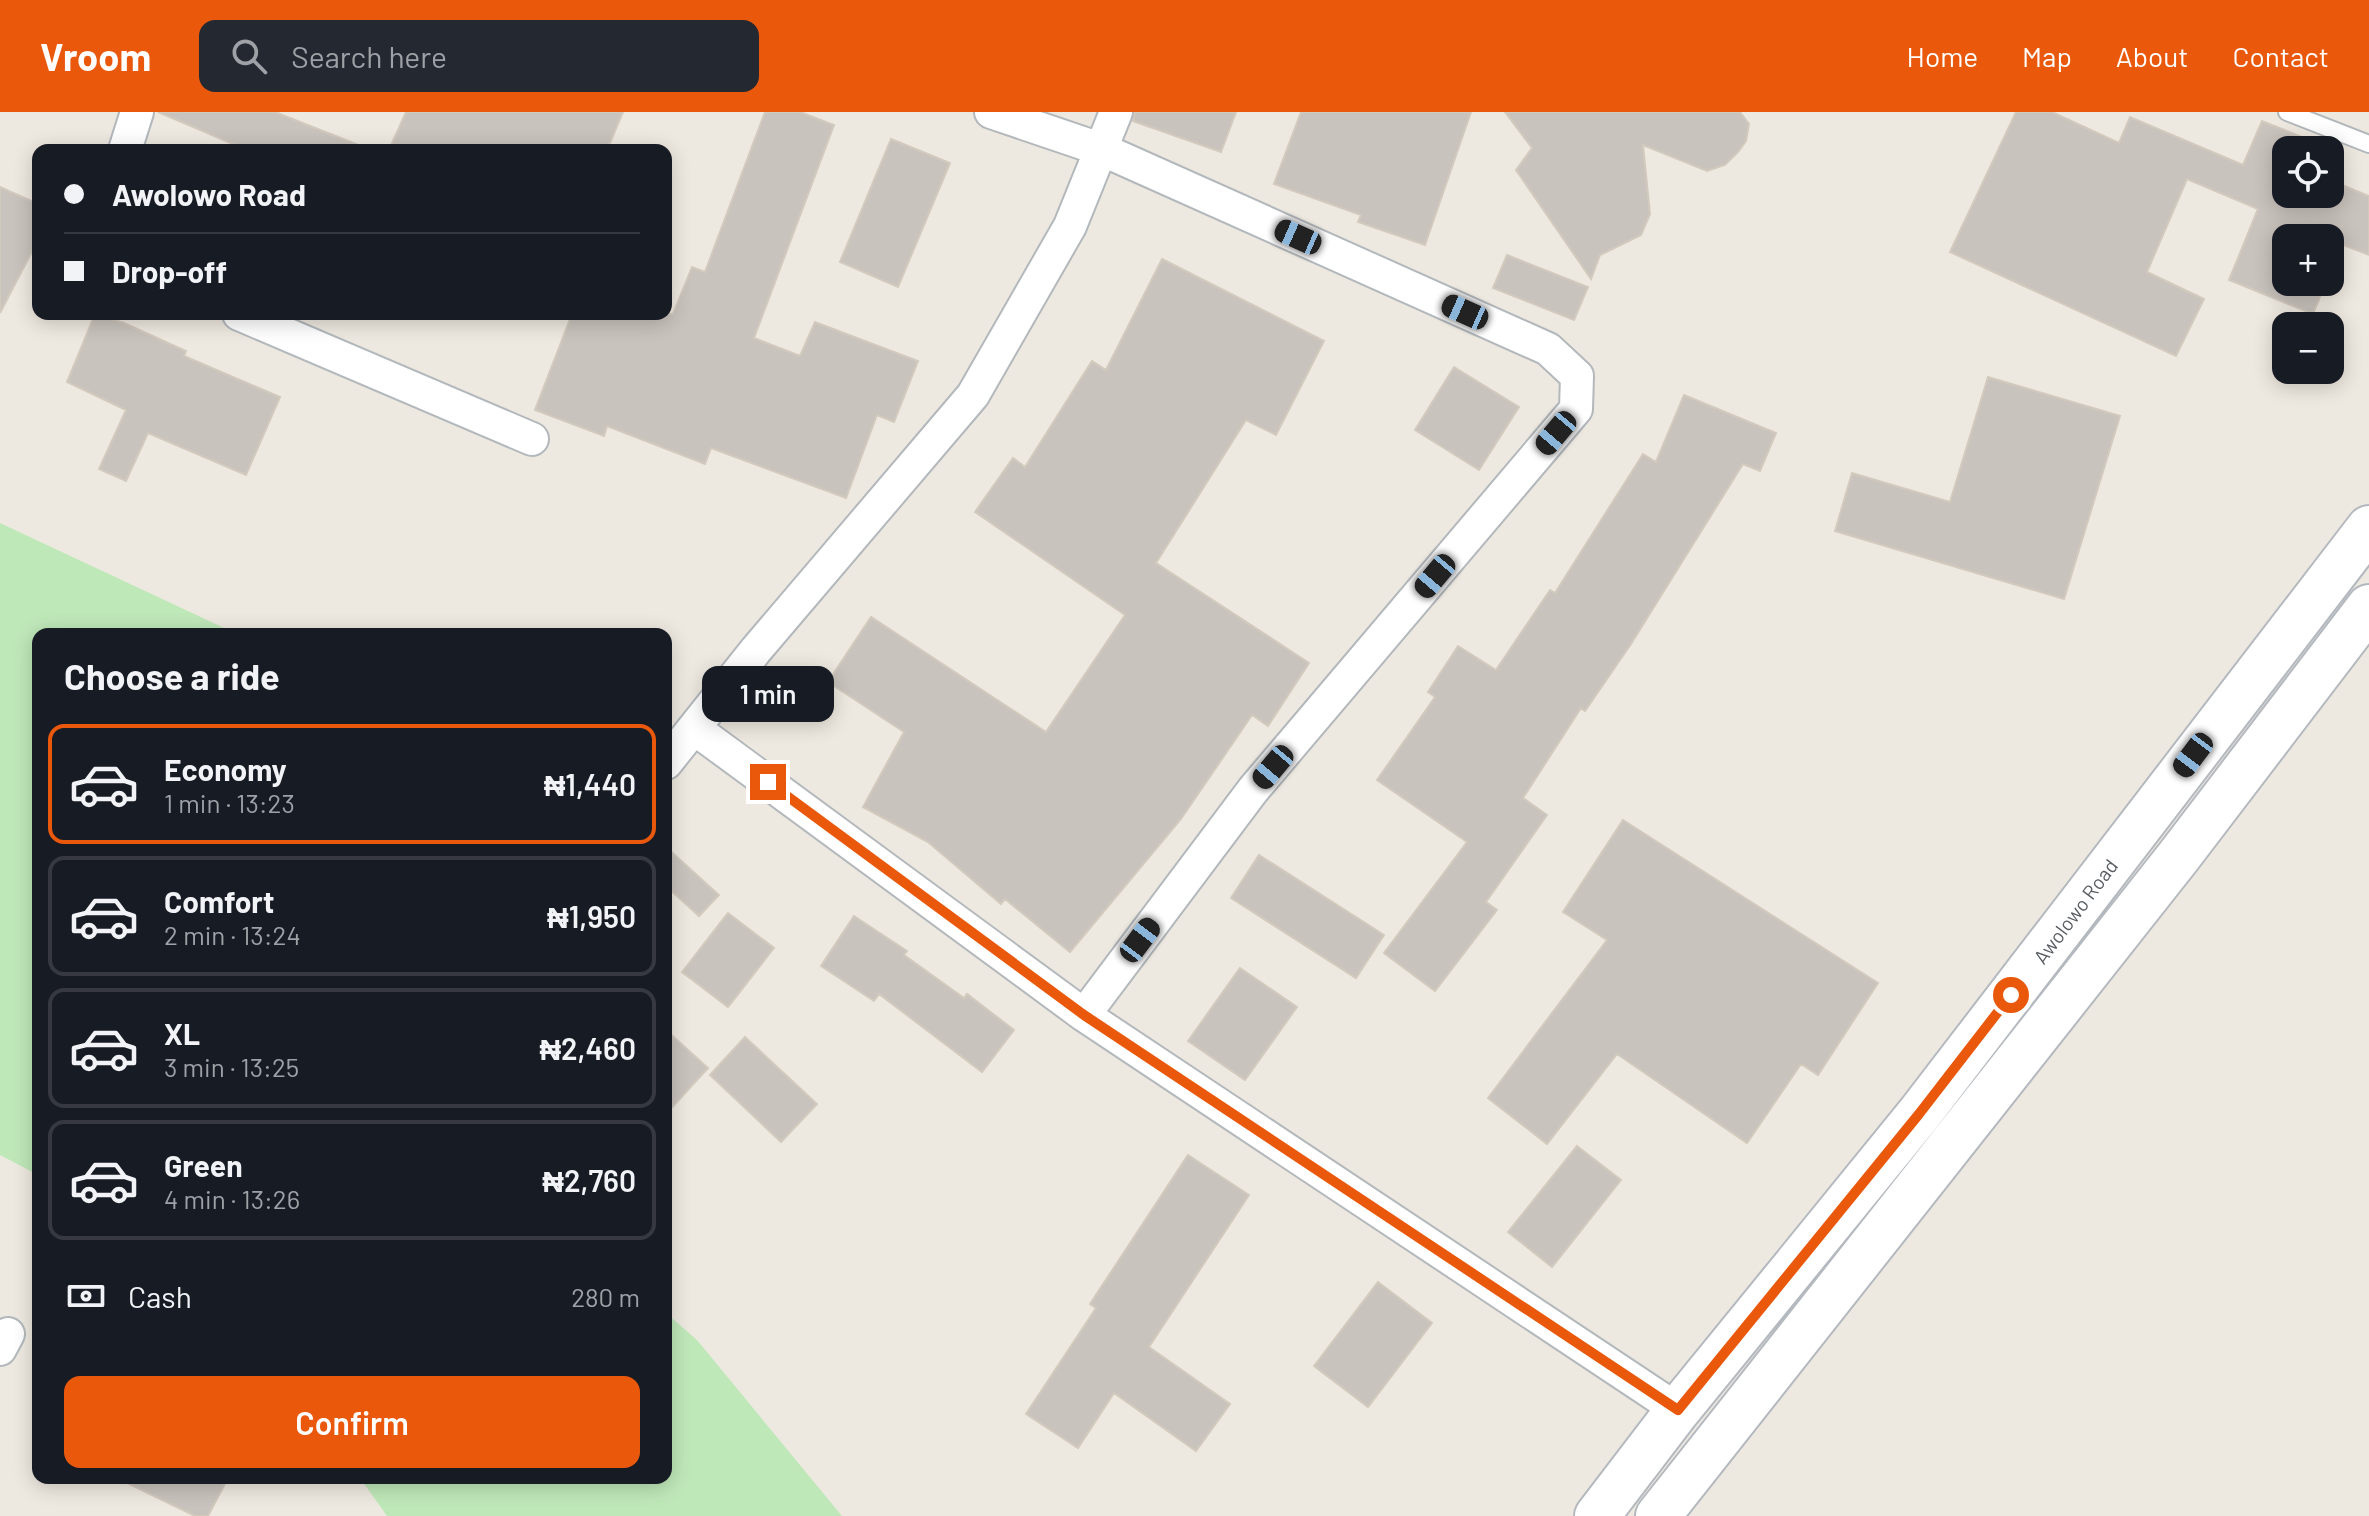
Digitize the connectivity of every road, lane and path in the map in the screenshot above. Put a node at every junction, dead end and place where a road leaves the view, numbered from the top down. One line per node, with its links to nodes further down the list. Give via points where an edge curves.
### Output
1 (137, 112): 5 (street)
2 (991, 112): 7 (street)
3 (1116, 112): 7 (street)
4 (2287, 112): 6 (lane)
5 (127, 144)
6 (2369, 144)
7 (1103, 150): 12 (street, via 1070,226 973,395); 14 (street, via 1548,349 1577,376 1576,409 1253,790)
8 (253, 320): 9 (street)
9 (532, 439)
10 (2369, 528): 15 (main road, Awolowo Road, via 1919,1114)
11 (2369, 607): 17 (main road)
12 (695, 729): 13 (street); 14 (street)
13 (672, 756)
14 (1084, 1015): 15 (street)
15 (1678, 1410): 16 (main road, Awolowo Road)
16 (1597, 1516)
17 (1658, 1516)

